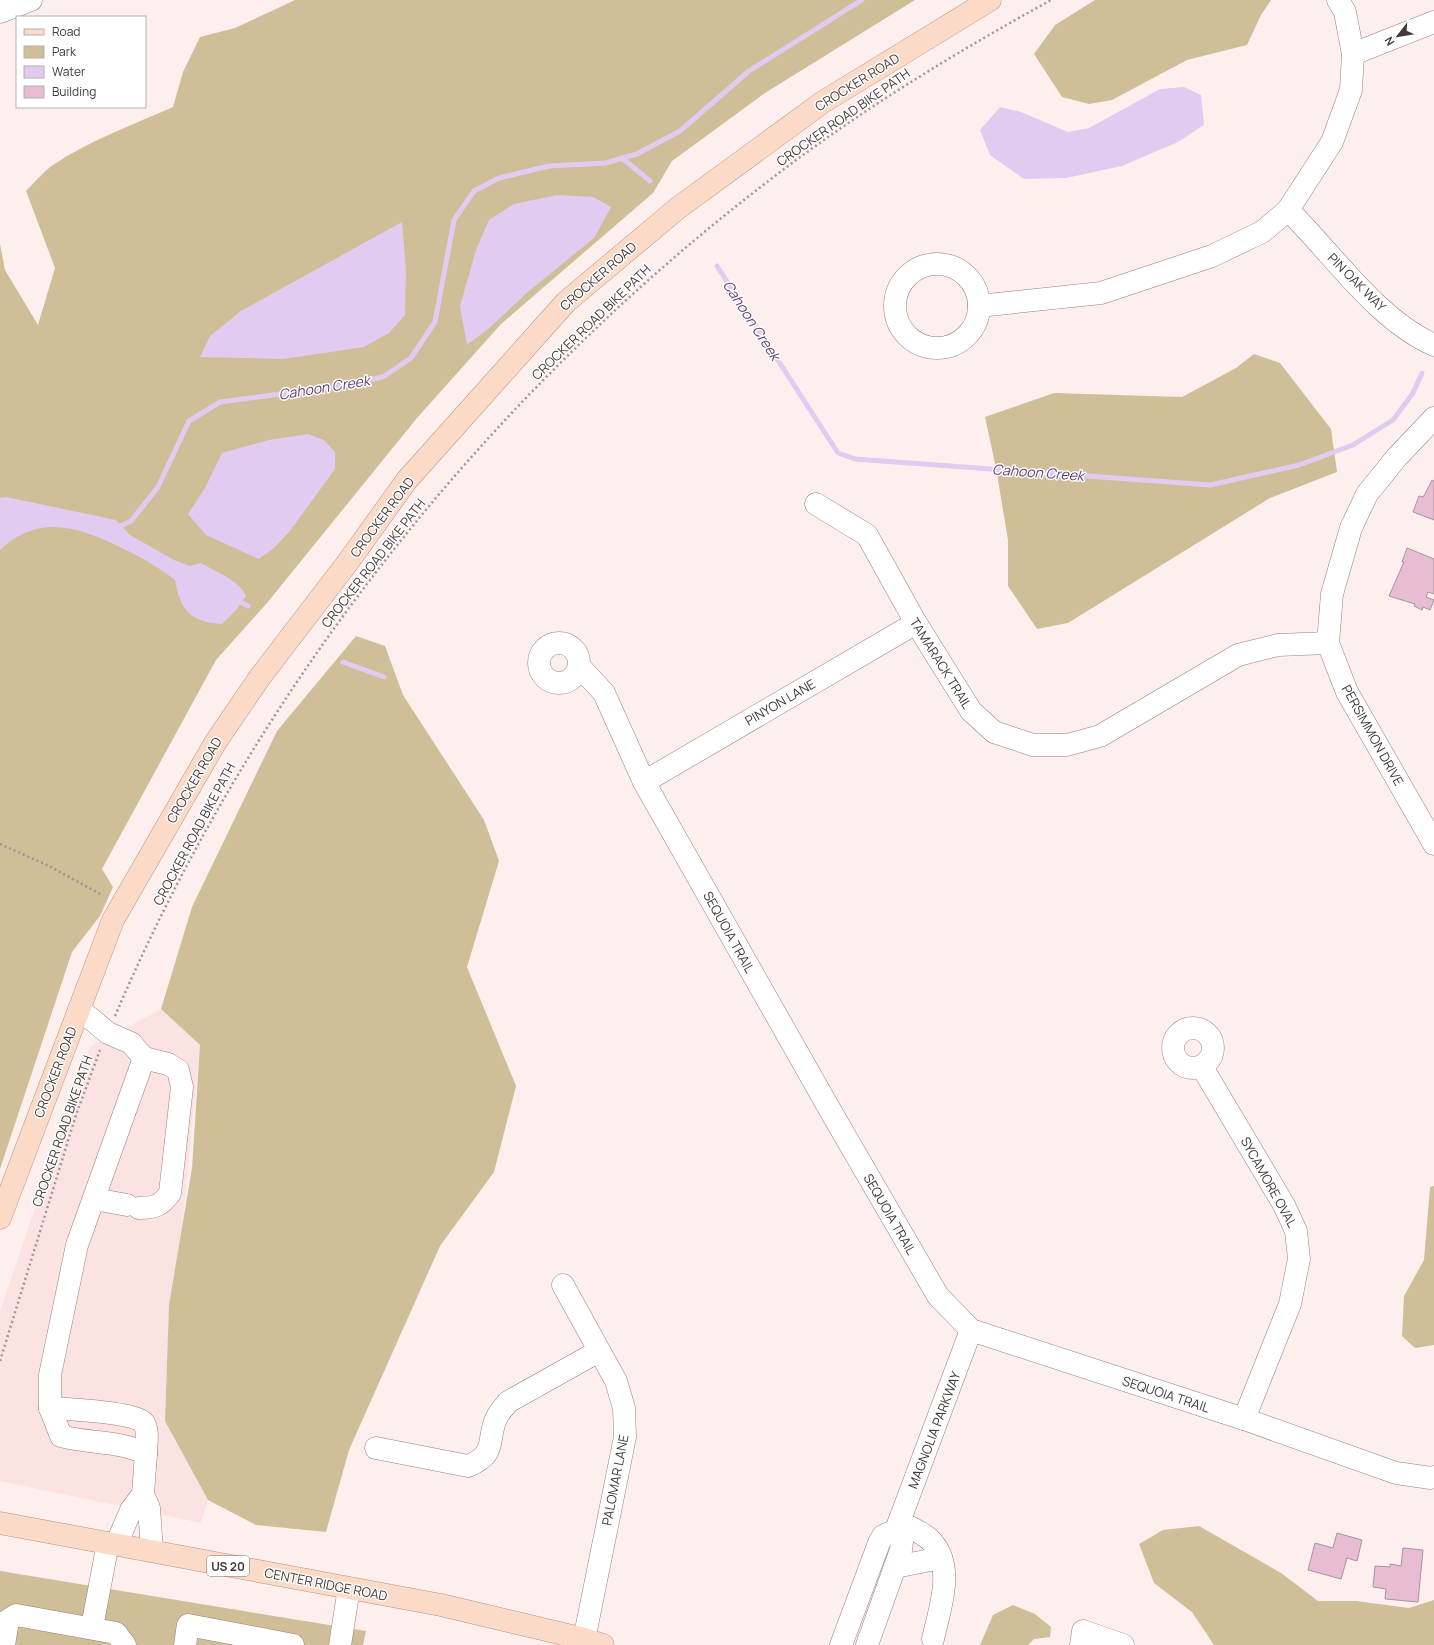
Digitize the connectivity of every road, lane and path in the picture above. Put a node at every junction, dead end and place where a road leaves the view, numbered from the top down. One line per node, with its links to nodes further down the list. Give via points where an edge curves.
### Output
1 (31, 0): 5 (street)
2 (990, 0): 20 (main road, CROCKER ROAD, via 823,102 678,208 566,302 407,480 251,690 215,743 112,920)
3 (1051, 0): 21 (path, CROCKER ROAD BIKE PATH, via 960,51 881,101 742,202 665,265 551,374 486,441 373,576 278,708 243,764 191,860 140,960)
4 (1338, 0): 7 (street, via 1345,12)
5 (0, 12)
6 (1434, 22): 7 (street)
7 (1354, 54): 8 (street, via 1350,90 1332,142)
8 (1288, 210): 9 (street, via 1262,232 1212,256 1101,293); 10 (street, PIN OAK WAY, via 1365,294 1415,336)
9 (978, 306)
10 (1434, 345)
11 (1434, 418): 14 (street, PERSIMMON DRIVE, via 1367,494 1351,528 1332,594)
12 (816, 504): 13 (street, TAMARACK TRAIL, via 867,535)
13 (916, 623): 14 (street, TAMARACK TRAIL, via 970,711 994,732 1033,745 1067,745 1100,736 1238,655 1278,645); 16 (street, PINYON LANE)
14 (1328, 643): 18 (street, PERSIMMON DRIVE, via 1347,692)
15 (580, 667): 16 (street, SEQUOIA TRAIL, via 604,693)
16 (644, 782): 27 (street, SEQUOIA TRAIL, via 938,1296)
17 (0, 844): 19 (path, via 49,866)
18 (1434, 844)
19 (102, 895)
20 (79, 1009): 21 (street); 25 (main road, CROCKER ROAD)
21 (108, 1032): 22 (street, via 131,1043); 29 (path, CROCKER ROAD BIKE PATH, via 76,1115)
22 (144, 1058): 24 (street); 24 (street, via 168,1064 178,1070 182,1087 170,1193 164,1203 154,1208)
23 (1202, 1067): 31 (street, SYCAMORE OVAL, via 1284,1205 1296,1231 1299,1259 1290,1304)
24 (94, 1199): 30 (street, via 77,1246 69,1284 50,1376)
25 (0, 1218)
26 (563, 1285): 28 (street, PALOMAR LANE)
27 (972, 1330): 31 (street, SEQUOIA TRAIL); 37 (street, MAGNOLIA PARKWAY)
28 (600, 1351): 32 (street, via 508,1402 498,1415 488,1452 482,1460 468,1466); 46 (street, PALOMAR LANE, via 621,1395 625,1437)
29 (0, 1361)
30 (50, 1408): 33 (street, via 61,1436 136,1448); 33 (street, via 121,1415 140,1420 146,1433)
31 (1244, 1419): 34 (street, SEQUOIA TRAIL, via 1396,1473)
32 (376, 1448)
33 (146, 1454): 35 (street)
34 (1434, 1477)
35 (143, 1494): 38 (street); 39 (street, via 149,1508)
36 (0, 1523): 38 (main road, CENTER RIDGE ROAD / US 20)
37 (898, 1526): 40 (street, via 926,1537 934,1543); 41 (street, via 902,1542); 52 (street, via 883,1536 878,1543)
38 (112, 1544): 39 (main road, CENTER RIDGE ROAD / US 20); 43 (street)
39 (152, 1552): 42 (main road, CENTER RIDGE ROAD / US 20)
40 (940, 1558): 41 (street); 44 (street, via 945,1582)
41 (895, 1567): 53 (street)
42 (349, 1588): 46 (main road, CENTER RIDGE ROAD / US 20, via 442,1605); 51 (street)
43 (92, 1627): 47 (street, via 16,1615 8,1620); 48 (street, via 116,1633)
44 (933, 1639)
45 (239, 1640): 49 (street, via 188,1625); 50 (street)
46 (590, 1643)
47 (4, 1645)
48 (125, 1645)
49 (185, 1645)
50 (293, 1645)
51 (340, 1645)
52 (842, 1645)
53 (867, 1645)
54 (1082, 1645): 55 (street, via 1083,1631)
55 (1123, 1645)

